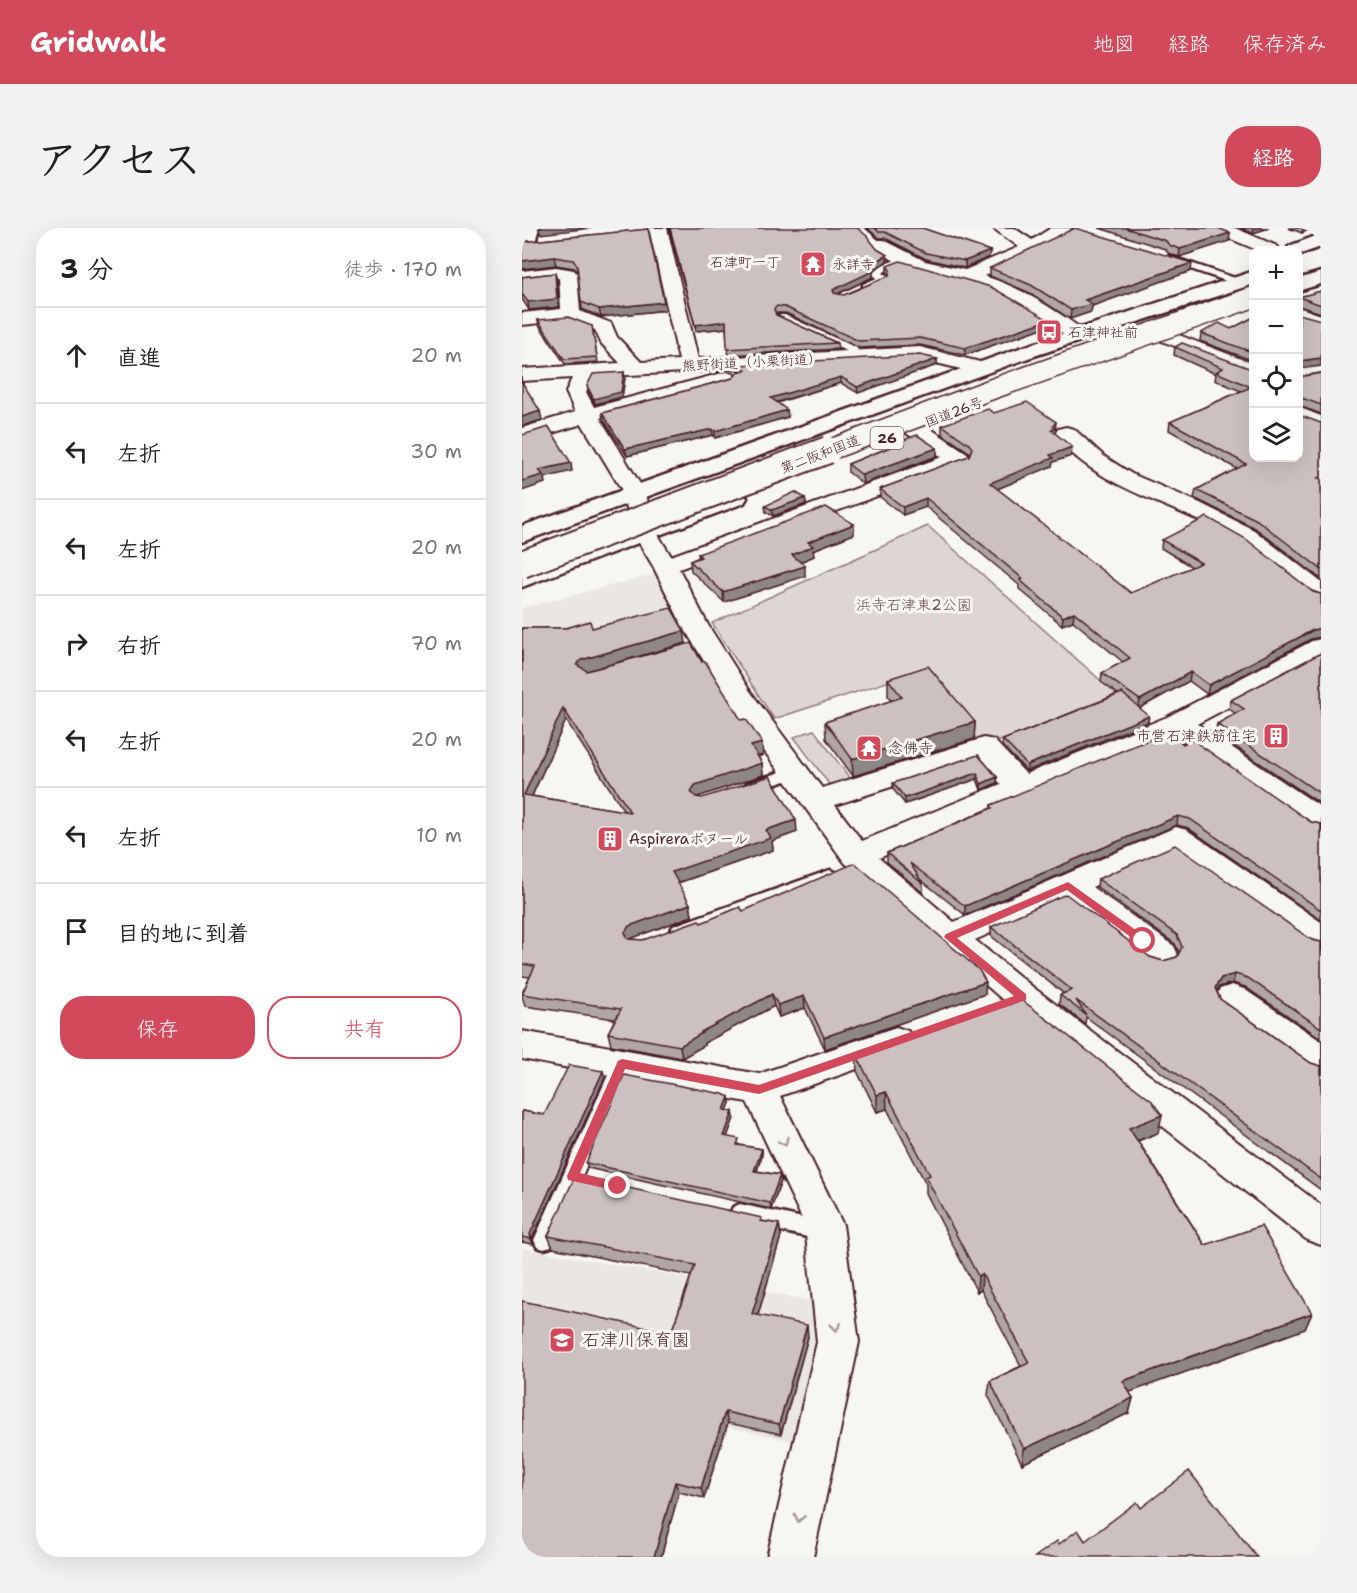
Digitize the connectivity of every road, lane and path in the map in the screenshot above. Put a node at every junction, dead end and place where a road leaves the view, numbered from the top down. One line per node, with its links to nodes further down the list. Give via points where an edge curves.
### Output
1 (858, 228): 9 (lane)
2 (1002, 228): 12 (street)
3 (1063, 228): 12 (street)
4 (1220, 228): 10 (street)
5 (655, 229): 36 (street)
6 (529, 238): 7 (street)
7 (554, 239)
8 (1321, 240): 11 (highway)
9 (878, 244): 15 (street)
10 (1262, 246)
11 (1303, 247)
12 (1032, 248): 20 (street)
13 (1158, 255): 22 (lane)
14 (1321, 257): 16 (highway)
15 (904, 260): 20 (street); 24 (lane, via 877,274 885,278)
16 (1303, 262)
17 (1321, 267): 18 (highway)
18 (1303, 272)
19 (522, 277): 27 (street, via 568,274)
20 (965, 277): 32 (street, via 1018,295)
21 (1321, 280): 23 (highway)
22 (1246, 281): 32 (highway, 26); 51 (highway, 第二阪和国道 / 26)
23 (1303, 286)
24 (858, 289)
25 (1249, 299): 52 (highway, 第二阪和国道 / 26, bridge, via 992,389)
26 (1249, 304): 33 (highway, 国道26号 / 26)
27 (571, 314): 30 (street); 37 (street, via 604,327 608,339)
28 (1303, 314): 31 (street)
29 (781, 317): 34 (lane, via 854,350)
30 (522, 319)
31 (1321, 321)
32 (1078, 334): 38 (highway, 26)
33 (1161, 334): 39 (street); 45 (highway, 国道26号 / 26)
34 (856, 357): 35 (street, 熊野街道（小栗街道）); 38 (street, 熊野街道（小栗街道）, via 920,354)
35 (769, 362): 36 (street, 熊野街道（小栗街道）); 43 (street, via 754,371)
36 (690, 366): 37 (street, 熊野街道（小栗街道）)
37 (635, 368): 40 (street, 熊野街道（小栗街道）)
38 (981, 368): 48 (highway, 26)
39 (1249, 369)
40 (585, 370): 41 (street, 熊野街道（小栗街道）); 43 (street, via 576,392)
41 (522, 375)
42 (1303, 415): 44 (street)
43 (588, 416): 47 (street); 48 (street)
44 (1321, 425)
45 (914, 428): 49 (highway, 国道26号 / 26); 53 (street, via 959,458)
46 (1066, 434): 55 (street, via 1097,462 1124,479 1246,535)
47 (522, 435)
48 (634, 492): 49 (street); 50 (highway, 26)
49 (645, 533): 53 (street); 54 (highway, 国道26号 / 26)
50 (522, 534)
51 (522, 546)
52 (522, 564)
53 (665, 566): 58 (street, via 702,646)
54 (522, 579)
55 (1321, 594)
56 (1321, 647): 57 (street)
57 (1177, 723): 59 (street); 62 (street)
58 (796, 772): 60 (lane); 61 (street)
59 (1021, 787): 61 (street, via 984,747); 63 (street)
60 (734, 793)
61 (816, 800): 63 (street)
62 (1321, 822)
63 (861, 859): 65 (lane); 66 (street)
64 (1068, 886): 66 (street); 67 (street, via 1176,838); 68 (street)
65 (660, 937)
66 (950, 937): 69 (street)
67 (1321, 938)
68 (1162, 955)
69 (1022, 997): 71 (street); 80 (street)
70 (1232, 998): 74 (street)
71 (989, 1008)
72 (924, 1032): 76 (street)
73 (522, 1045): 75 (street)
74 (1321, 1060)
75 (622, 1064): 76 (street); 77 (lane)
76 (759, 1089): 81 (street, one-way to 81)
77 (572, 1176): 78 (lane); 82 (lane)
78 (595, 1181)
79 (722, 1209): 81 (lane)
80 (1321, 1228)
81 (825, 1232): 83 (street, one-way to 83, via 838,1342)
82 (544, 1240)
83 (790, 1557)

